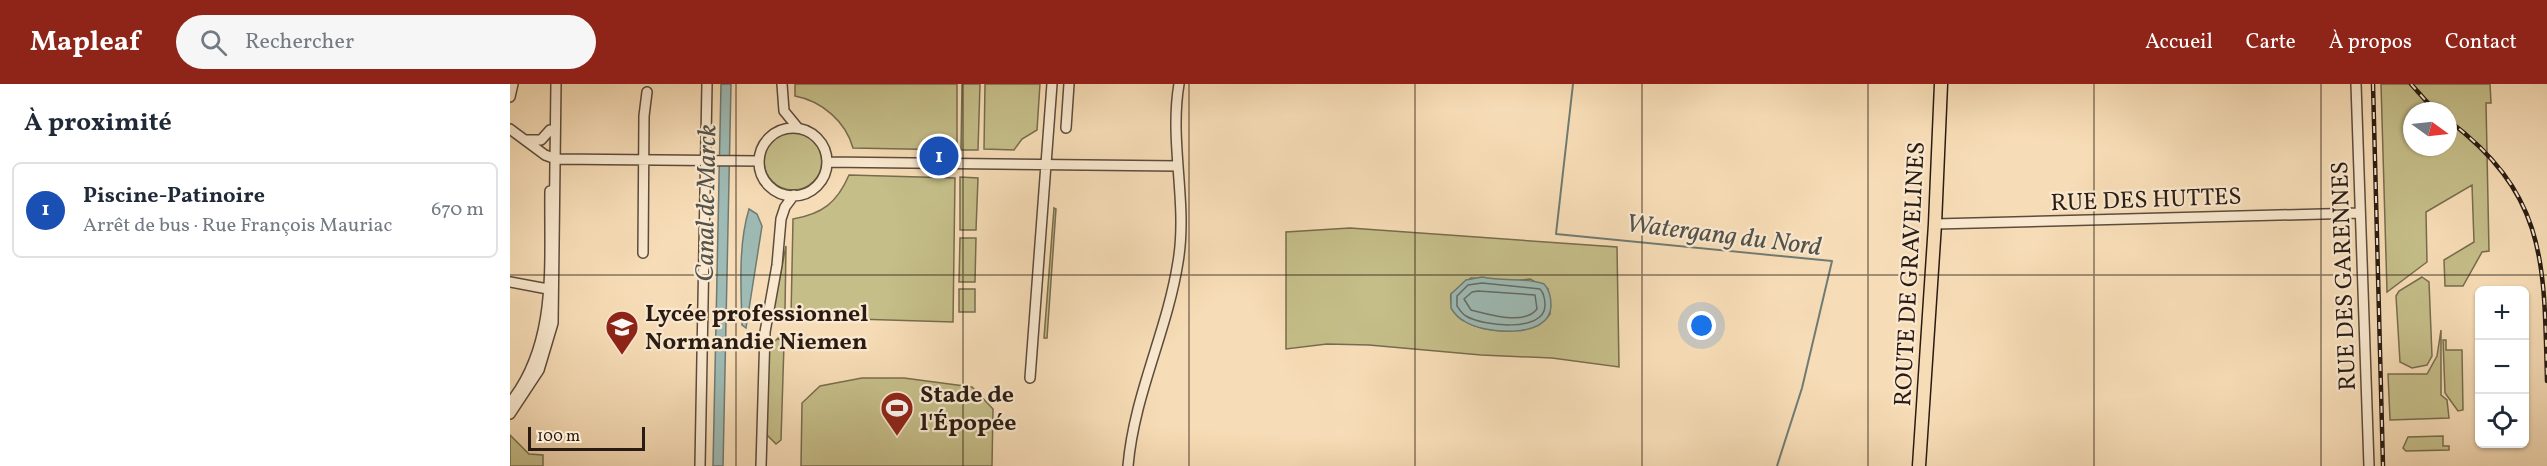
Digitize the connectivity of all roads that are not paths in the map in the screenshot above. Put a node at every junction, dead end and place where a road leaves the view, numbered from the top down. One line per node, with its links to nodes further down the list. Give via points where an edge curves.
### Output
1 (513, 84): 12 (street)
2 (551, 84): 16 (street)
3 (556, 84): 18 (street)
4 (706, 84): 20 (street)
5 (783, 84): 14 (street, via 783,111)
6 (1052, 84): 13 (street)
7 (1070, 84): 13 (street, via 1067,124)
8 (1179, 84): 24 (street, via 1175,113)
9 (1941, 84): 27 (main road, ROUTE DE GRAVELINES)
10 (2356, 84): 26 (street, RUE DES GARENNES)
11 (647, 92): 19 (street)
12 (510, 97)
13 (1050, 119): 23 (street)
14 (798, 128): 21 (street, via 784,129 771,136 762,147); 22 (street, via 817,138 824,147)
15 (510, 129): 17 (street)
16 (550, 130): 17 (street, via 541,140); 18 (street)
17 (524, 138): 18 (street)
18 (553, 158): 19 (street); 30 (street)
19 (643, 160): 20 (street); 28 (street)
20 (705, 160): 21 (street); 34 (street)
21 (759, 161): 25 (street, via 768,184 780,193)
22 (826, 162): 23 (street); 25 (street, via 817,185)
23 (1046, 164): 24 (street); 31 (street)
24 (1178, 166): 36 (street, via 1178,263 1133,421)
25 (794, 195): 35 (street, via 781,219 765,332)
26 (2359, 213): 27 (street, RUE DES HUTTES); 38 (street, RUE DES GARENNES)
27 (1935, 224): 37 (main road, ROUTE DE GRAVELINES)
28 (643, 253)
29 (510, 282): 30 (street)
30 (552, 290): 32 (street, via 539,351); 33 (street, via 554,317 545,353 532,382)
31 (1029, 378)
32 (510, 403)
33 (510, 414)
34 (700, 466)
35 (761, 466)
36 (1128, 466)
37 (1919, 466)
38 (2369, 466)

